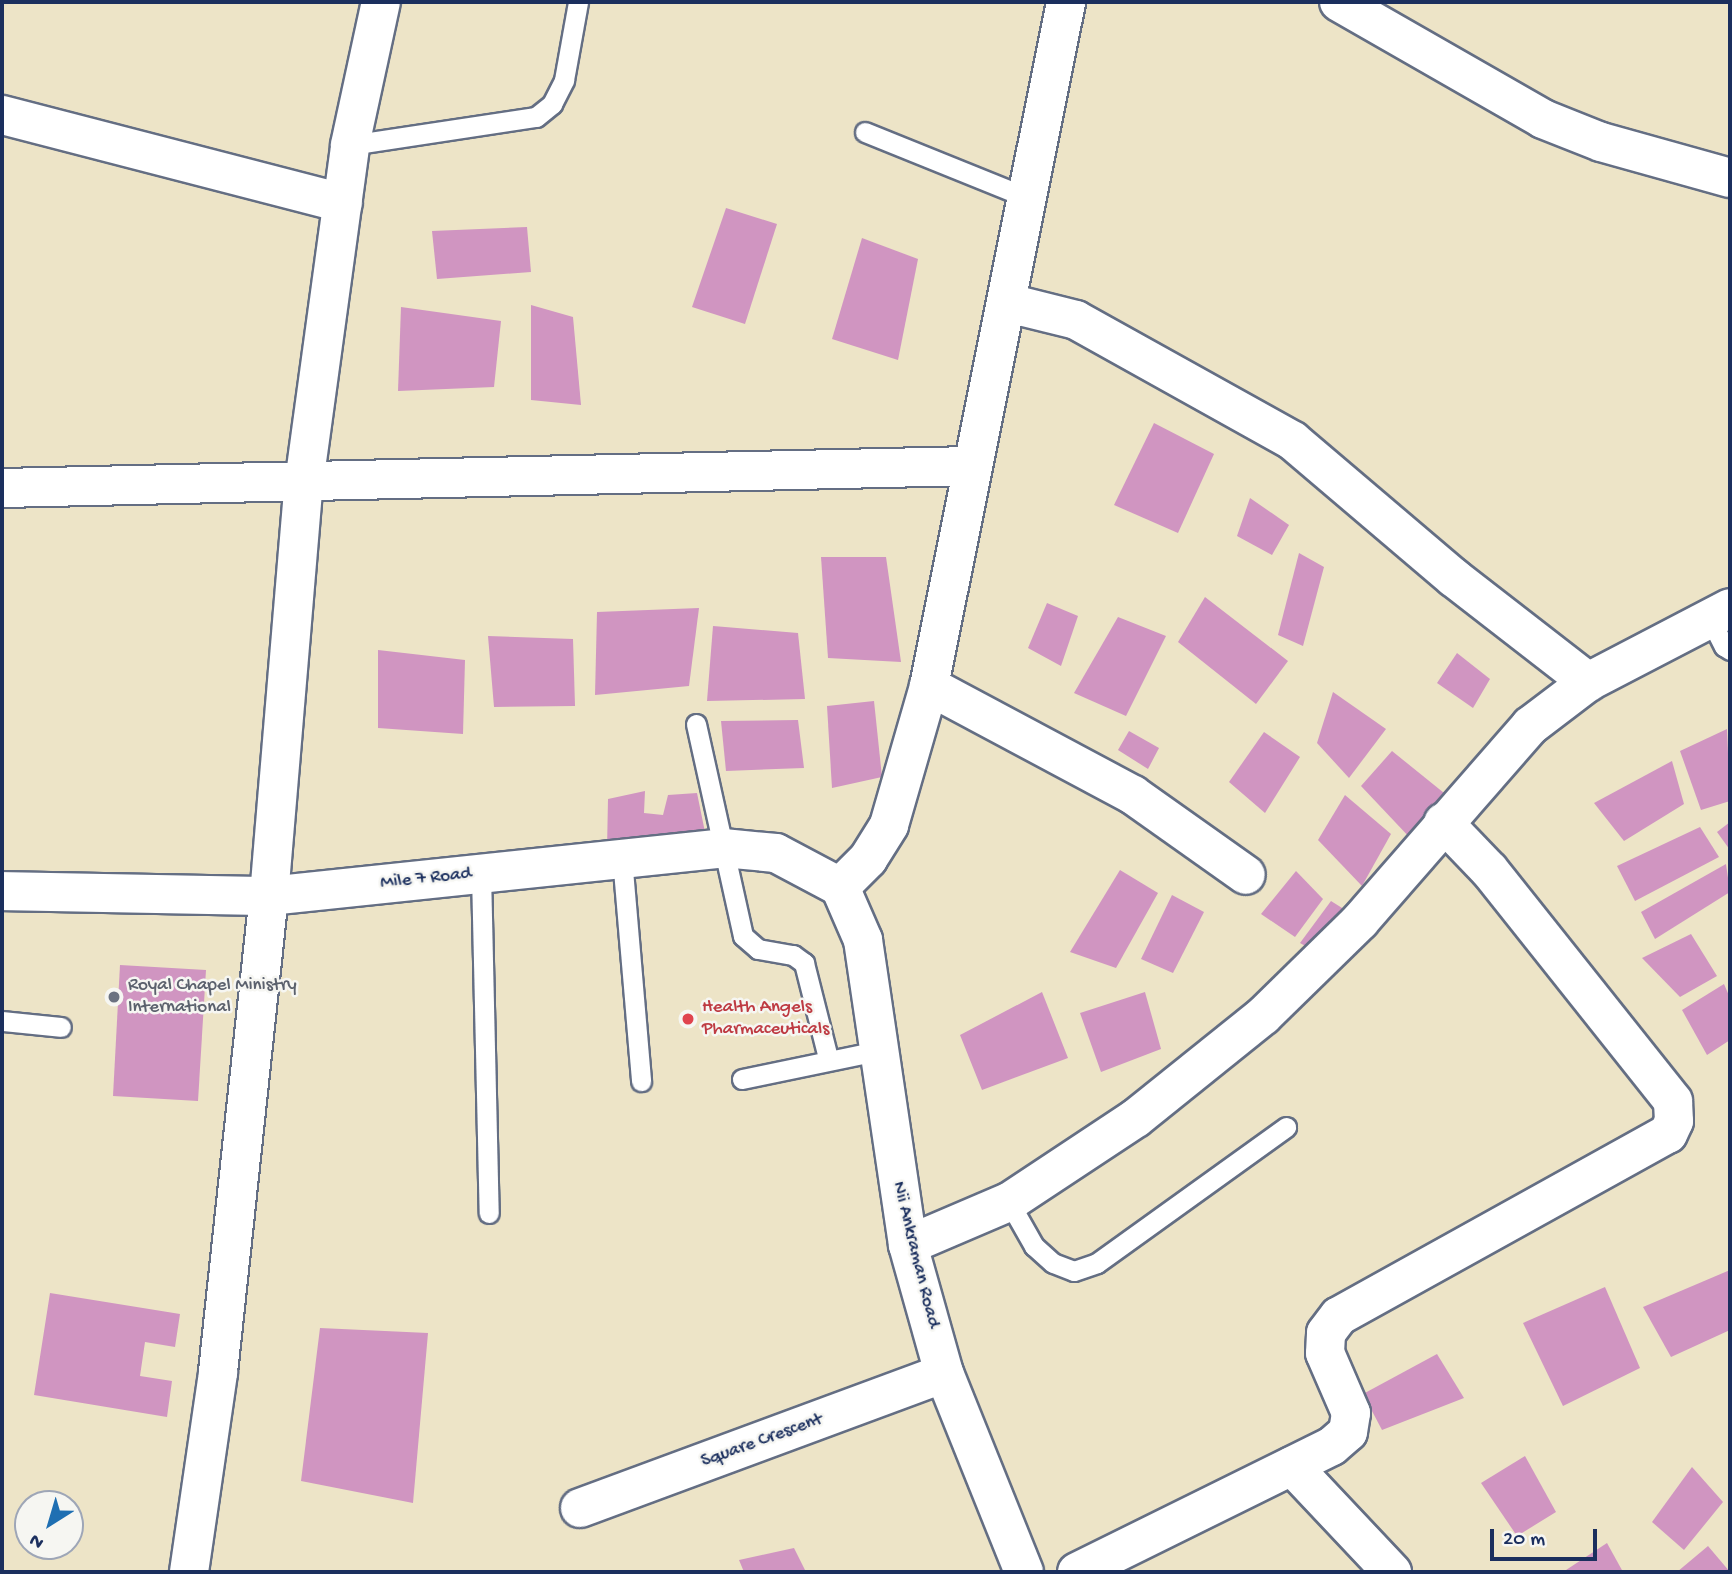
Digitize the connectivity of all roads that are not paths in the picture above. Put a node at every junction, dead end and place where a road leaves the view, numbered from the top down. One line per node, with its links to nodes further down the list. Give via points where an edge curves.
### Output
1 (381, 2): 7 (street)
2 (578, 2): 7 (lane, via 564,80 552,104 536,117)
3 (1066, 2): 9 (street)
4 (1339, 2): 8 (street, via 1543,119 1601,142)
5 (2, 115): 10 (street)
6 (865, 132): 9 (lane)
7 (350, 145): 10 (street)
8 (1730, 178)
9 (1028, 198): 11 (street)
10 (343, 202): 13 (street)
11 (1008, 303): 12 (street); 17 (street, via 1076,320 1293,440 1454,578)
12 (971, 466): 13 (street); 18 (street)
13 (304, 483): 14 (street); 27 (street)
14 (2, 488)
15 (1719, 613): 16 (lane, via 1724,646); 17 (street)
16 (1730, 650)
17 (1588, 682): 20 (street, via 1530,726)
18 (929, 686): 24 (street, via 1133,795); 25 (street, via 889,825 867,859)
19 (696, 724): 21 (lane)
20 (1443, 822): 35 (street, via 1360,921 1263,1016 1136,1118); 39 (street, via 1489,870 1673,1101 1674,1121 1668,1135 1339,1315 1326,1333 1325,1353 1351,1413 1348,1432 1332,1446)
21 (723, 848): 22 (street, Mile 7 Road); 25 (street, Mile 7 Road, via 776,853); 31 (lane, via 749,944 793,955 810,972)
22 (622, 858): 23 (street, Mile 7 Road); 33 (lane)
23 (481, 873): 27 (street, Mile 7 Road); 36 (lane)
24 (1245, 875)
25 (840, 887): 30 (street, Nii Ankraman Road, via 863,940)
26 (2, 891): 27 (street, Mile 7 Road)
27 (269, 896): 41 (street, via 218,1372)
28 (2, 1021): 29 (lane)
29 (61, 1027)
30 (877, 1051): 31 (lane); 37 (street, Nii Ankraman Road)
31 (828, 1058): 32 (lane)
32 (742, 1079)
33 (640, 1081)
34 (1286, 1127): 35 (lane, via 1097,1263 1074,1271 1053,1263 1034,1246)
35 (1009, 1202): 37 (street)
36 (489, 1213)
37 (908, 1245): 38 (street, Nii Ankraman Road)
38 (944, 1373): 40 (street, Square Crescent); 42 (street, Nii Ankraman Road)
39 (1292, 1465): 43 (street); 44 (street)
40 (580, 1508)
41 (189, 1572)
42 (1024, 1572)
43 (1077, 1572)
44 (1392, 1572)

